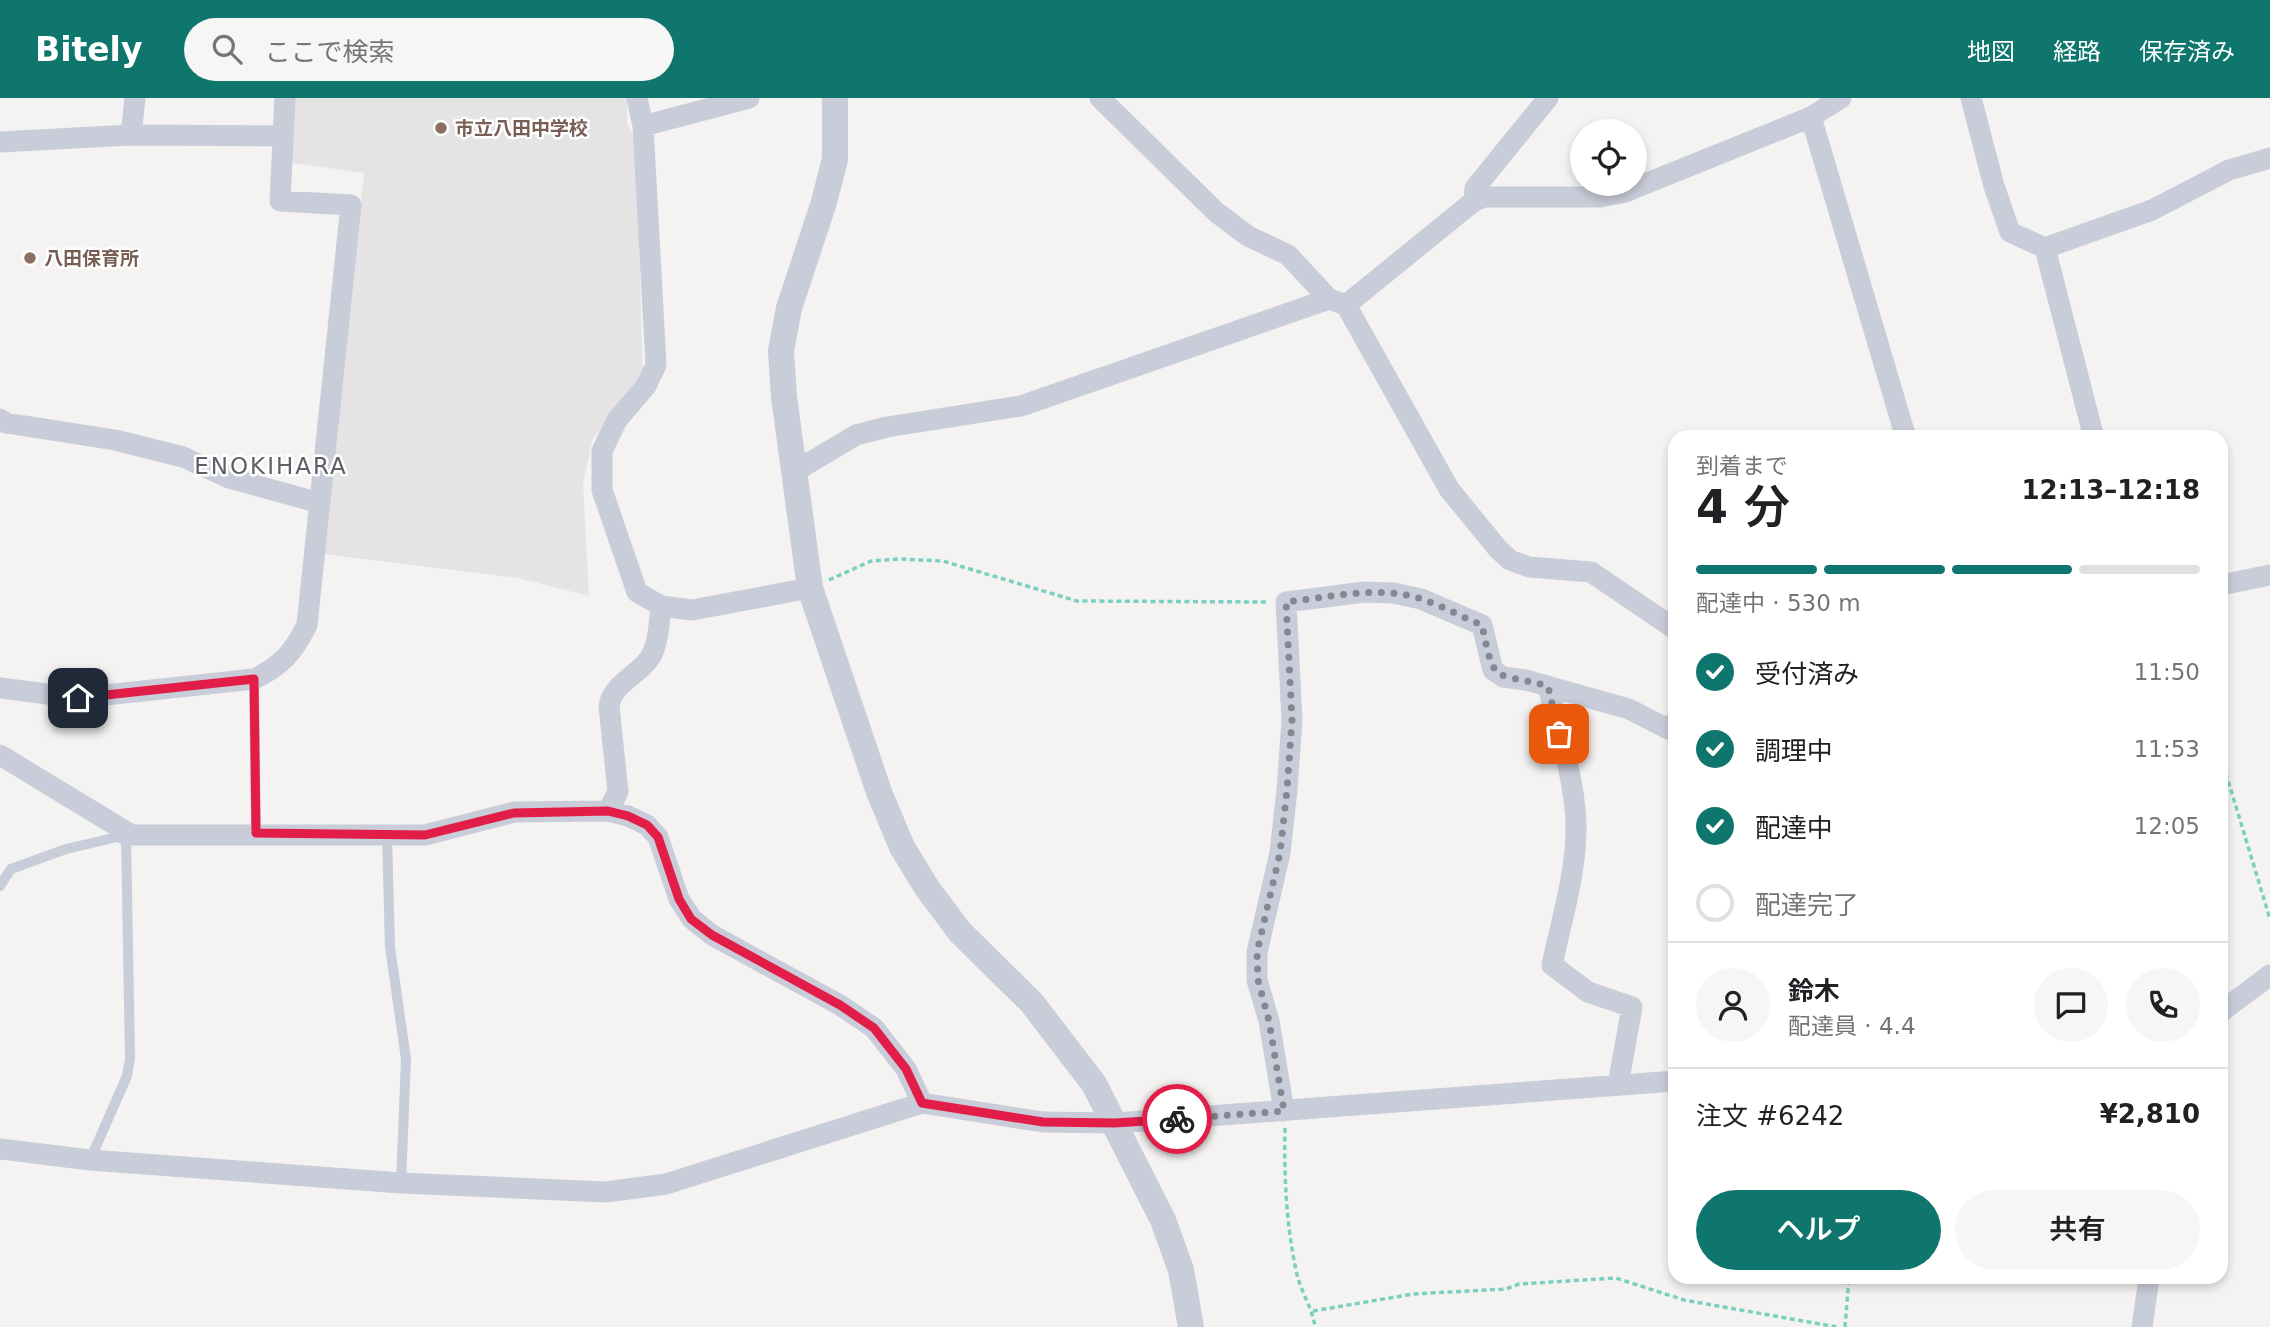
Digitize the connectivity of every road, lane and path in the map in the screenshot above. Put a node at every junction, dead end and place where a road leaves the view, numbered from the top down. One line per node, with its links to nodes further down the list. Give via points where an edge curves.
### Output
1 (135, 98): 12 (street)
2 (285, 98): 13 (street)
3 (637, 98): 11 (street)
4 (749, 98): 11 (street)
5 (835, 98): 22 (street, via 835,159 789,308 781,351)
6 (1548, 98): 16 (street, via 1475,188)
7 (1841, 98): 10 (street)
8 (1971, 98): 17 (street, via 2010,232)
9 (1105, 101): 18 (street, via 1216,212 1248,236 1288,255)
10 (1811, 117): 16 (street, via 1625,192 1600,197 1485,197); 20 (street)
11 (643, 126): 28 (street, via 656,365 646,386 617,420 602,451 602,490 637,592)
12 (131, 135): 13 (street); 14 (street)
13 (282, 136): 23 (street, via 280,201 351,205)
14 (0, 142)
15 (2270, 158): 17 (street, via 2229,170 2152,210)
16 (1474, 201): 18 (street)
17 (2045, 248): 21 (street)
18 (1337, 302): 22 (street, via 1021,406 856,435); 29 (street, via 1449,489 1498,550 1529,567 1591,572)
19 (0, 419): 23 (street, via 183,457 229,478)
20 (1904, 430)
21 (2092, 430)
22 (794, 472): 26 (street)
23 (320, 503): 30 (street, via 307,625 278,668)
24 (2270, 575): 25 (street)
25 (2228, 584)
26 (810, 588): 27 (path, via 871,561 899,559 943,561 1077,601); 28 (street, via 692,610); 48 (street, via 878,792 902,847 960,932 1032,1003 1069,1048)
27 (1286, 602): 31 (street, via 1365,592 1421,599 1482,625 1493,670 1503,677); 47 (street, via 1292,720 1287,790 1280,853 1257,952 1258,980)
28 (661, 606): 36 (street, via 650,659 610,696 618,792)
29 (1668, 624)
30 (254, 679): 32 (street, via 78,698); 37 (lane)
31 (1548, 686): 33 (street, via 1629,709); 45 (street, via 1575,806 1576,832 1552,965 1588,992 1632,1007)
32 (0, 688)
33 (1668, 729)
34 (0, 755): 38 (street)
35 (2228, 780): 41 (path)
36 (608, 811): 39 (street, via 514,813 425,835); 46 (street, via 647,825 658,837 679,899 691,919 874,1028 906,1069)
37 (256, 833): 38 (street); 39 (street)
38 (128, 834): 40 (lane, via 10,869); 50 (lane, via 130,1059)
39 (387, 836): 51 (lane, via 390,947 406,1059)
40 (0, 886)
41 (2270, 919)
42 (2270, 975): 43 (street)
43 (2228, 1007)
44 (1668, 1082): 45 (street)
45 (1618, 1086): 47 (street)
46 (922, 1103): 48 (street, via 1043,1122); 51 (street, via 666,1184 606,1192)
47 (1284, 1111): 48 (street); 54 (path, via 1282,1147 1289,1226 1301,1289)
48 (1115, 1123): 55 (street, via 1163,1220 1181,1270)
49 (0, 1149): 50 (street)
50 (90, 1160): 51 (street)
51 (401, 1183)
52 (1849, 1284): 58 (path)
53 (2149, 1284): 59 (street)
54 (1313, 1311): 56 (path); 57 (path, via 1413,1294 1616,1278 1684,1300)
55 (1191, 1327)
56 (1315, 1327)
57 (1837, 1327)
58 (1845, 1327)
59 (2142, 1327)

